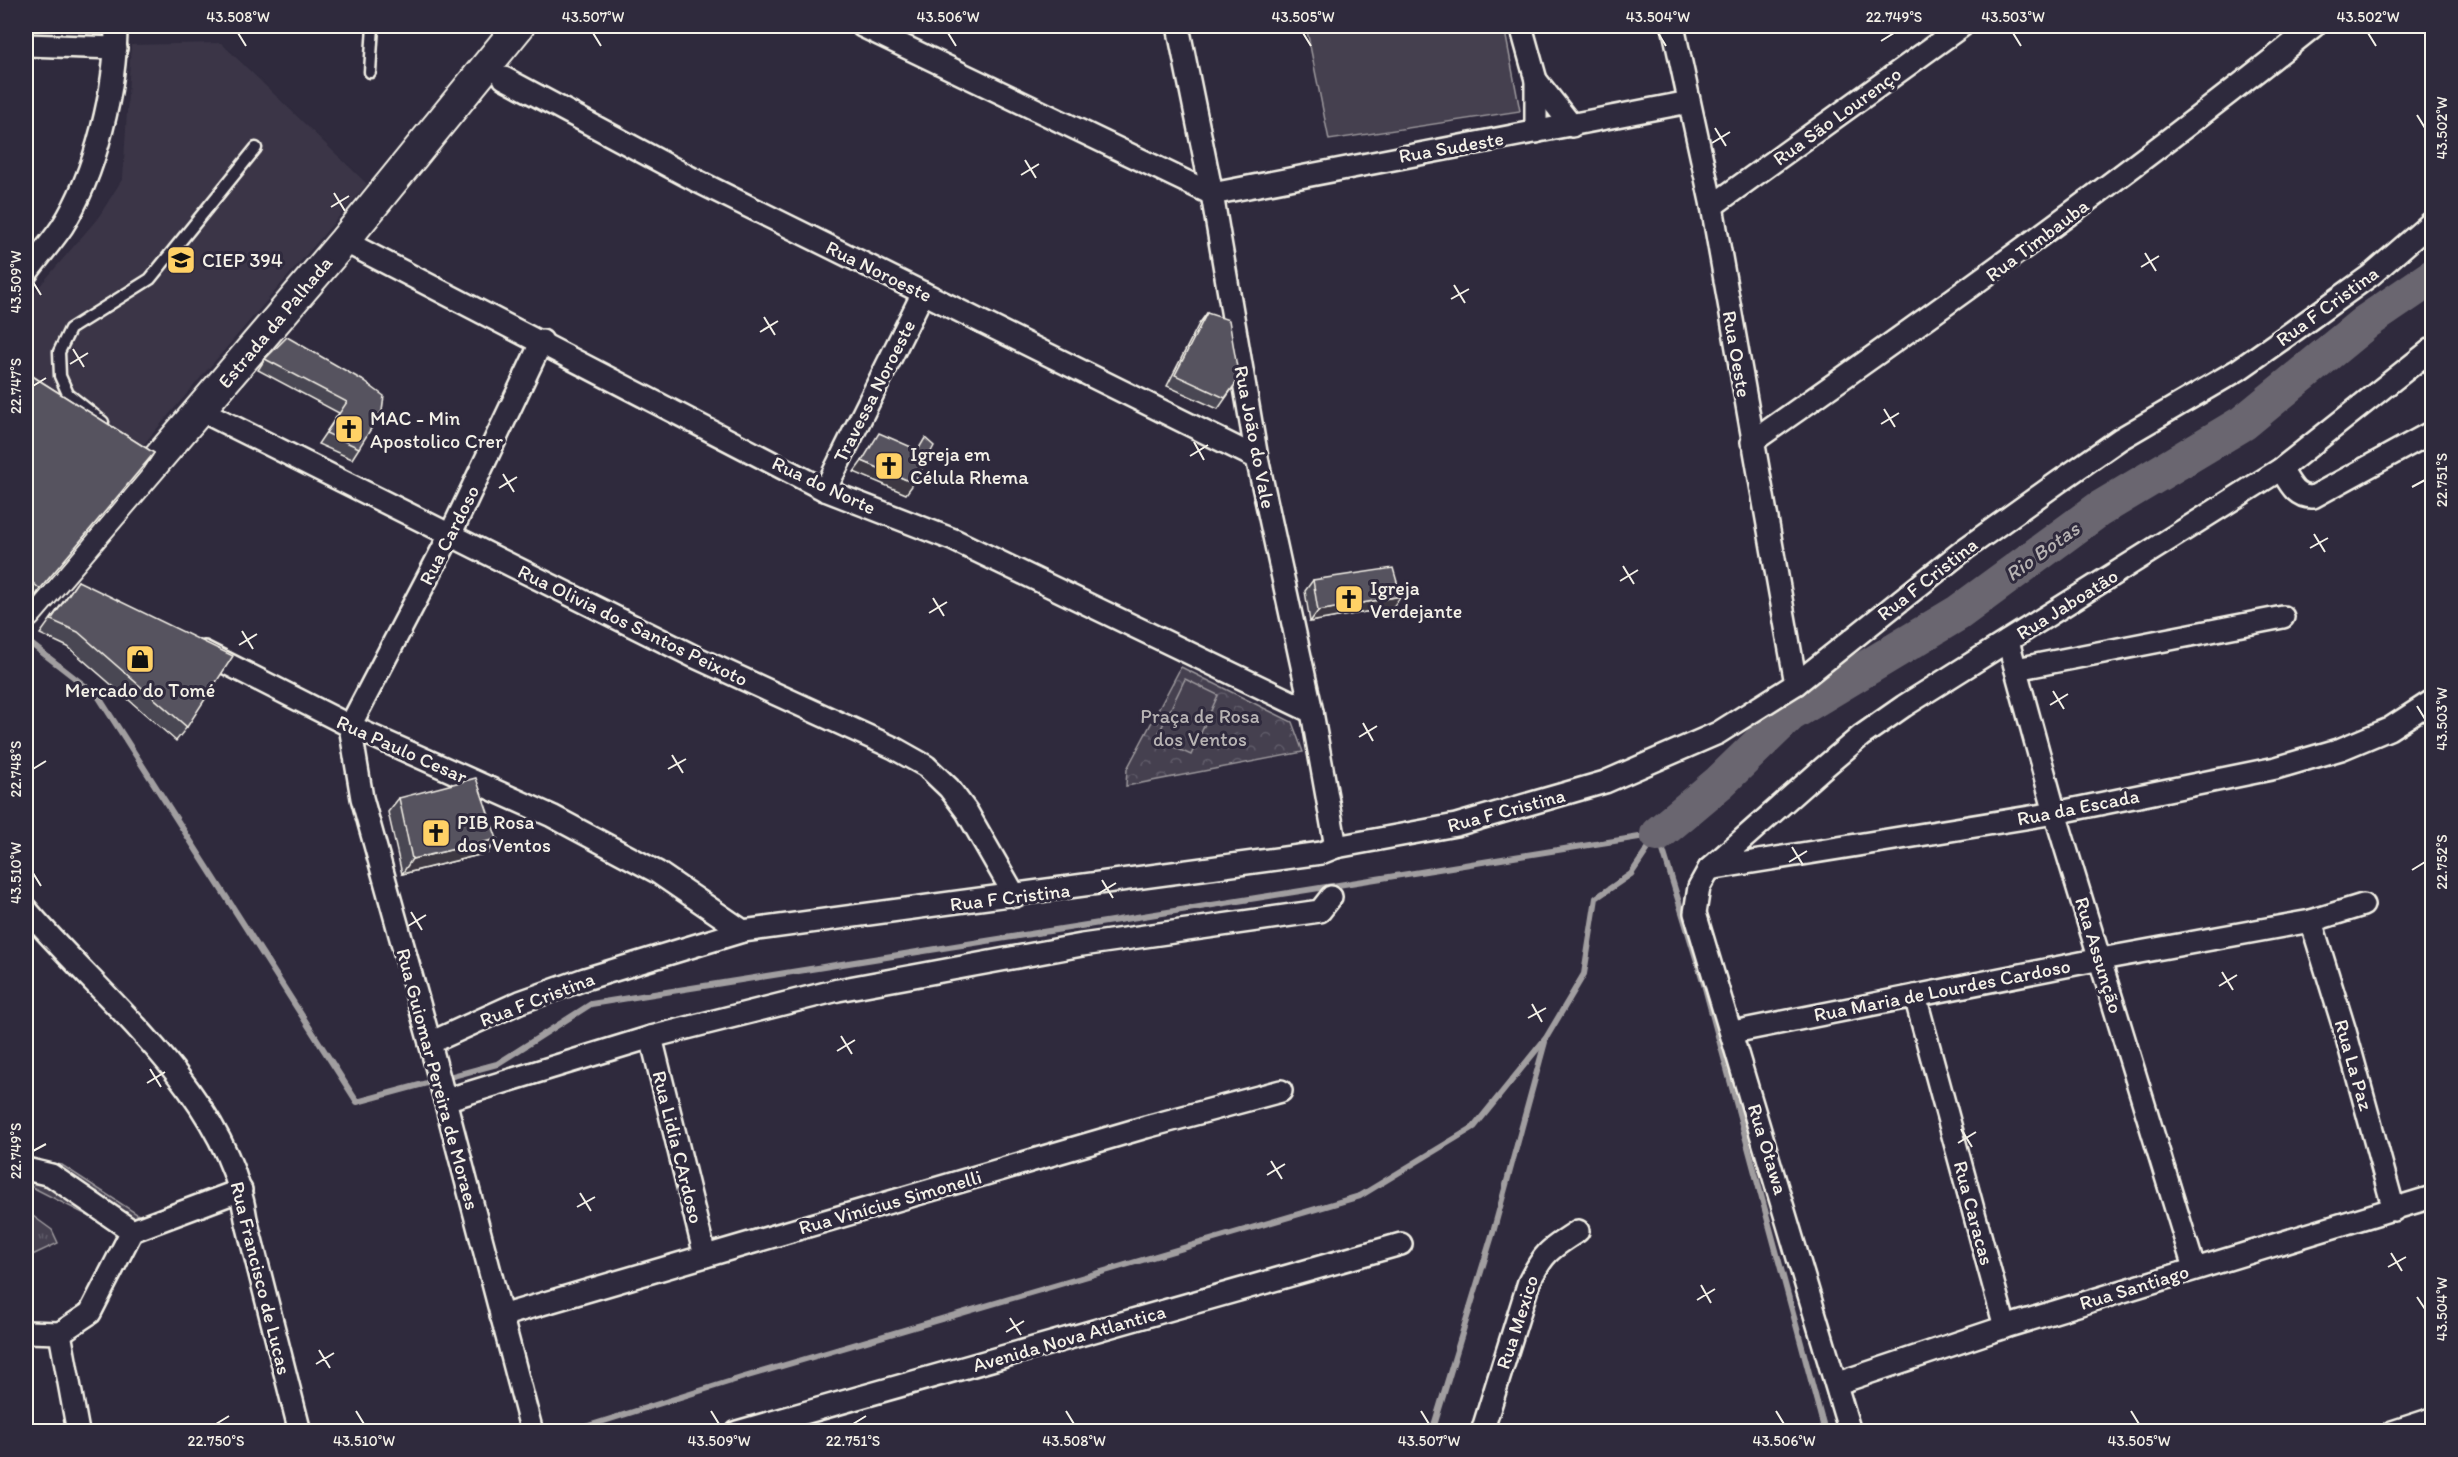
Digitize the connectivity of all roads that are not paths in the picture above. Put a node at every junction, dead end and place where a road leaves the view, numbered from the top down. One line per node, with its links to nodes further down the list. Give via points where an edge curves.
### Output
1 (116, 26): 11 (street)
2 (373, 26): 12 (lane)
3 (519, 26): 22 (main road, Estrada da Palhada)
4 (862, 26): 19 (street)
5 (1178, 26): 19 (street, Rua João do Vale)
6 (1521, 26): 14 (street)
7 (1673, 26): 15 (street, Rua Oeste)
8 (1962, 26): 20 (street, Rua São Lourenço)
9 (2313, 26): 30 (street, Rua Timbauba, via 1992,274)
10 (26, 45): 11 (street)
11 (116, 48): 23 (street, via 97,153 62,226)
12 (370, 72)
13 (504, 78): 24 (street, Rua Noroeste, via 695,180)
14 (1536, 80): 16 (street); 17 (street)
15 (1689, 102): 16 (street, Rua Sudeste); 20 (street, Rua Oeste)
16 (1572, 126): 17 (street, Rua Sudeste)
17 (1536, 132): 19 (street, Rua Sudeste)
18 (256, 148): 28 (lane, via 150,279 70,329 59,352 60,376 68,394)
19 (1212, 194): 31 (street, Rua João do Vale)
20 (1712, 206): 30 (street, Rua Oeste)
21 (2433, 222): 40 (street, Rua F Cristina, via 2371,275 2263,353 2120,439 1965,549)
22 (344, 241): 25 (street, Rua do Norte); 27 (main road, Estrada da Palhada)
23 (26, 274)
24 (923, 293): 31 (street, Rua Noroeste); 33 (street, Travessa Noroeste)
25 (542, 341): 33 (street, Rua do Norte); 34 (street, Rua Cardoso)
26 (2433, 349): 32 (street, Rua Jaboatão)
27 (200, 410): 34 (street, Rua Olivia dos Santos Peixoto); 35 (main road, Estrada da Palhada, via 151,461 66,583)
28 (113, 431)
29 (2433, 432): 32 (street, via 2313,497 2297,494)
30 (1752, 442): 40 (street, Rua Oeste)
31 (1257, 458): 42 (street, Rua João do Vale)
32 (2280, 469): 37 (street, Rua Jaboatão)
33 (825, 489): 42 (street, Rua do Norte, via 954,540)
34 (450, 535): 43 (street, Rua Cardoso); 47 (street, Rua Olivia dos Santos Peixoto, via 926,766 967,812)
35 (26, 610)
36 (2283, 617): 39 (street)
37 (2008, 641): 39 (street, Rua Assunção); 46 (street, Rua Jaboatão, via 1861,736)
38 (182, 642): 43 (street, Rua Paulo Cesar)
39 (2016, 669): 44 (street, Rua Assunção)
40 (1796, 684): 45 (street, Rua F Cristina, via 1718,733 1605,782 1456,825)
41 (2433, 701): 44 (street, Rua da Escada, via 2389,729 2308,759)
42 (1312, 712): 45 (street, Rua João do Vale)
43 (350, 726): 52 (street, Rua Paulo Cesar, via 552,816 657,872); 57 (street, Rua Guiomar Pereira de Moraes, via 362,798)
44 (2055, 813): 46 (street, Rua da Escada); 53 (street, Rua Assunção)
45 (1336, 847): 47 (street, Rua F Cristina, via 1321,853)
46 (1710, 869): 55 (street, Rua Otawa, via 1699,887 1695,913)
47 (1015, 896): 52 (street, Rua F Cristina)
48 (1331, 897): 56 (street, via 1320,911 1093,944 838,990)
49 (2363, 905): 51 (street, Rua Maria de Lourdes Cardoso)
50 (26, 909): 61 (street, Rua Francisco de Lucas, via 180,1076 217,1133)
51 (2311, 921): 53 (street, Rua Maria de Lourdes Cardoso); 63 (street, Rua La Paz, via 2346,1030)
52 (743, 931): 57 (street, Rua F Cristina, via 520,1002)
53 (2101, 959): 54 (street, Rua Maria de Lourdes Cardoso); 68 (street, Rua Assunção)
54 (1915, 996): 55 (street, Rua Maria de Lourdes Cardoso); 70 (street, Rua Caracas)
55 (1733, 1032): 73 (street, Rua Otawa)
56 (651, 1037): 59 (street); 67 (street, Rua Lidia CArdoso)
57 (431, 1048): 59 (street, Rua Guiomar Pereira de Moraes)
58 (1281, 1091): 67 (street, Rua Vinícius Simonelli)
59 (444, 1096): 69 (street, Rua Guiomar Pereira de Moraes)
60 (26, 1169): 64 (street, via 51,1175)
61 (242, 1190): 64 (street); 77 (street, Rua Francisco de Lucas)
62 (2433, 1197): 63 (street, Rua Santiago)
63 (2394, 1210): 68 (street, Rua Santiago)
64 (126, 1226): 72 (street, via 90,1313)
65 (1578, 1231): 79 (street, Rua Mexico, via 1544,1253 1537,1264)
66 (1401, 1244): 78 (street, Avenida Nova Atlantica)
67 (705, 1256): 69 (street, Rua Vinícius Simonelli)
68 (2194, 1268): 70 (street, Rua Santiago)
69 (501, 1316): 75 (street, Rua Guiomar Pereira de Moraes)
70 (2005, 1327): 73 (street, Rua Santiago)
71 (26, 1332): 72 (street)
72 (60, 1333): 76 (street)
73 (1838, 1383): 80 (street, Rua Otawa)
74 (2433, 1419): 81 (street)
75 (530, 1425)
76 (78, 1431)
77 (300, 1431)
78 (737, 1431)
79 (1482, 1431)
80 (1850, 1431)
81 (2392, 1431)

